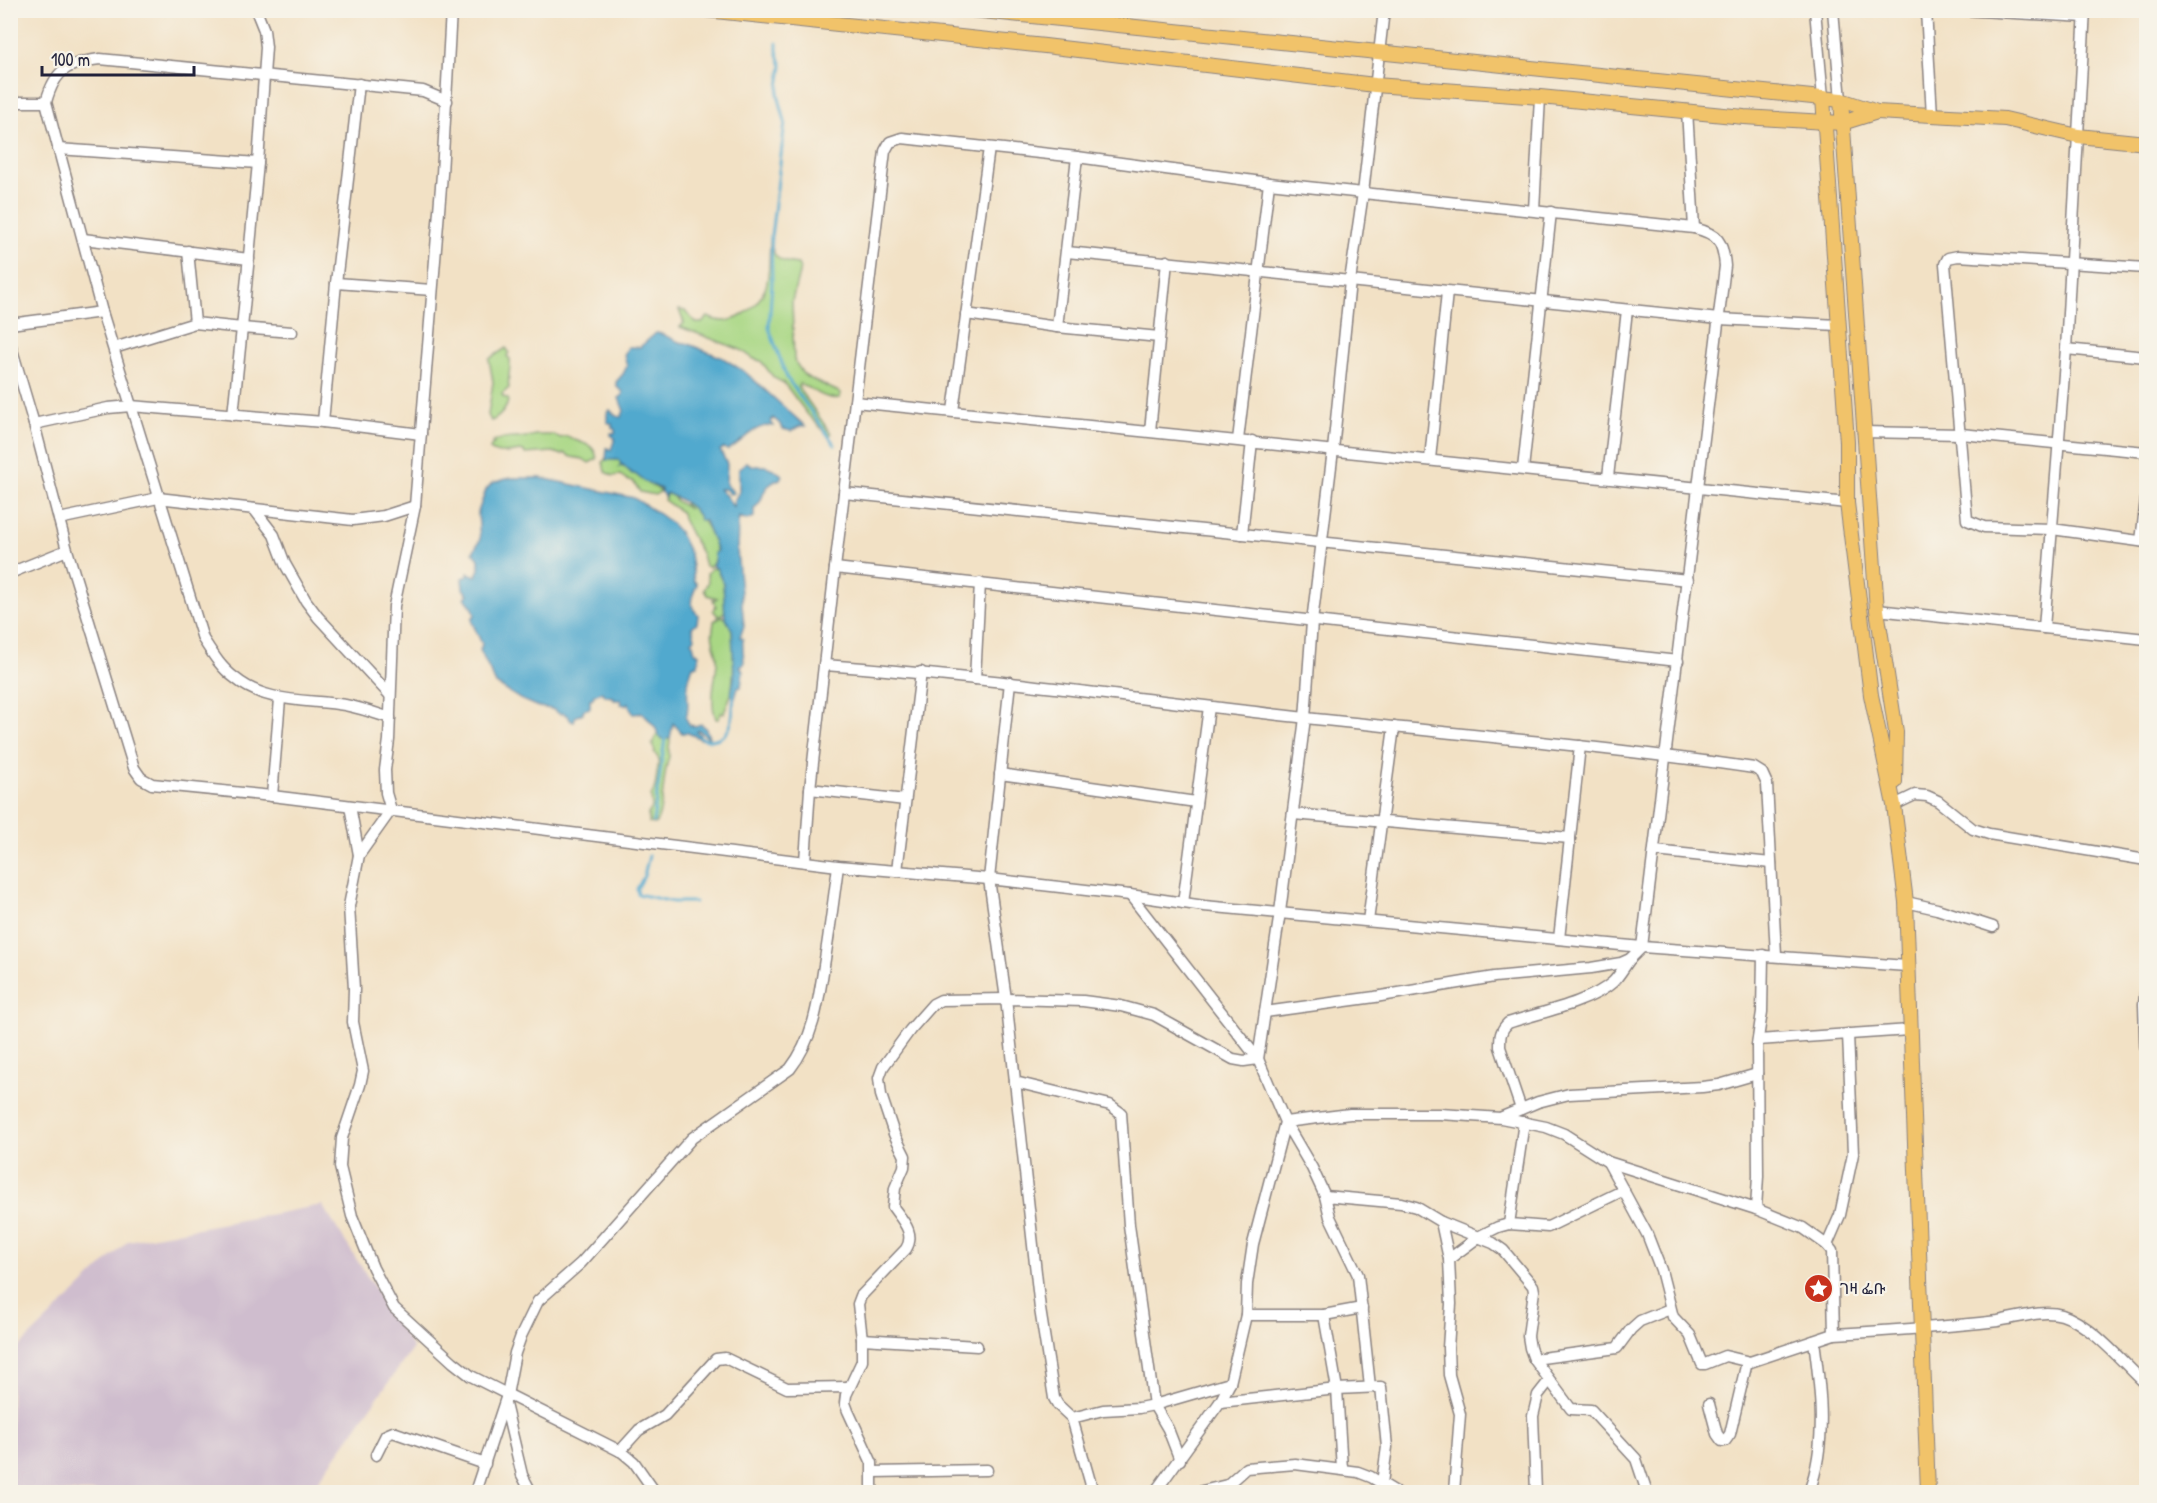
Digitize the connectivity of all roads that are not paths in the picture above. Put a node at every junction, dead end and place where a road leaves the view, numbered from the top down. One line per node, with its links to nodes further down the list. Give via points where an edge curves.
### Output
1 (256, 10): 15 (street, via 267,46)
2 (452, 10): 21 (street)
3 (706, 10): 13 (main road)
4 (972, 10): 12 (main road)
5 (1384, 10): 14 (street)
6 (1815, 10): 19 (street)
7 (1833, 10): 20 (street)
8 (1926, 10): 26 (street)
9 (1960, 10): 10 (street)
10 (2085, 14): 29 (street)
11 (1099, 17): 12 (main road); 14 (main road)
12 (1048, 19): 13 (main road)
13 (1045, 46): 17 (main road)
14 (1379, 52): 17 (street); 19 (main road)
15 (265, 74): 16 (street); 23 (street, via 100,59 65,69 55,77); 34 (street)
16 (358, 84): 21 (street, via 423,91); 49 (street)
17 (1375, 85): 18 (main road); 36 (street)
18 (1540, 97): 24 (main road); 37 (street)
19 (1823, 98): 20 (main road); 27 (main road)
20 (1840, 100): 25 (main road); 28 (main road)
21 (447, 101): 50 (street)
22 (10, 102): 23 (street)
23 (46, 102): 32 (street)
24 (1687, 110): 27 (main road); 39 (street)
25 (1877, 112): 26 (main road); 28 (main road)
26 (1932, 116): 29 (main road, via 2005,118)
27 (1825, 122): 28 (main road); 59 (main road)
28 (1842, 123): 75 (main road)
29 (2078, 136): 30 (main road); 45 (street)
30 (2146, 143)
31 (989, 148): 33 (street); 55 (street); 68 (street, via 903,138 890,142 885,151)
32 (58, 149): 34 (street); 40 (street)
33 (1077, 157): 35 (street); 42 (street)
34 (258, 163): 43 (street)
35 (1269, 183): 36 (street); 47 (street)
36 (1363, 193): 37 (street); 48 (street)
37 (1534, 210): 38 (street)
38 (1551, 212): 39 (street); 52 (street)
39 (1694, 228): 56 (street, via 1712,232 1721,242 1725,266)
40 (83, 239): 41 (street); 54 (street)
41 (188, 251): 43 (street); 57 (street)
42 (1067, 252): 44 (street); 60 (street)
43 (249, 259): 61 (street)
44 (1167, 261): 47 (street); 63 (street)
45 (2071, 262): 46 (street); 66 (street); 77 (street, via 1948,258 1945,264)
46 (2146, 268)
47 (1259, 272): 48 (street); 78 (street)
48 (1350, 281): 51 (street); 81 (street)
49 (336, 283): 50 (street); 72 (street)
50 (432, 290): 76 (street)
51 (1447, 292): 52 (street); 83 (street)
52 (1542, 301): 53 (street); 84 (street)
53 (1627, 310): 56 (street); 85 (street)
54 (102, 312): 58 (street); 65 (street)
55 (966, 314): 60 (street); 70 (street)
56 (1719, 319): 59 (street); 86 (street)
57 (195, 323): 61 (street); 65 (street)
58 (10, 324)
59 (1838, 325): 90 (main road, via 1847,442)
60 (1057, 327): 63 (street)
61 (242, 328): 62 (street); 71 (street)
62 (292, 332)
63 (1159, 337): 74 (street)
64 (10, 343): 73 (street)
65 (114, 348): 69 (street)
66 (2066, 349): 67 (street); 80 (street)
67 (2146, 357)
68 (855, 402): 70 (street); 87 (street)
69 (131, 406): 71 (street); 73 (street); 88 (street)
70 (953, 411): 74 (street)
71 (233, 415): 72 (street)
72 (324, 422): 76 (street)
73 (34, 424): 93 (street)
74 (1150, 431): 78 (street)
75 (1863, 432): 77 (street); 103 (main road)
76 (420, 434): 91 (street)
77 (1961, 434): 80 (street); 94 (street, via 1967,520 1984,527)
78 (1238, 440): 79 (street)
79 (1252, 441): 81 (street); 95 (street)
80 (2059, 442): 82 (street); 94 (street)
81 (1333, 450): 83 (street); 96 (street)
82 (2146, 452)
83 (1430, 459): 84 (street)
84 (1523, 469): 85 (street)
85 (1608, 477): 86 (street)
86 (1699, 487): 90 (street); 101 (street)
87 (844, 492): 95 (street); 99 (street)
88 (158, 498): 92 (street); 93 (street); 113 (street, via 203,639 222,667 236,679)
89 (2146, 498): 97 (street)
90 (1847, 503): 125 (main road, via 1871,695)
91 (415, 506): 92 (street, via 353,520); 112 (street, via 394,606)
92 (254, 509): 112 (street, via 274,536 306,601)
93 (59, 519): 98 (street)
94 (2052, 529): 97 (street); 105 (street)
95 (1242, 534): 96 (street)
96 (1322, 542): 101 (street); 104 (street)
97 (2144, 542)
98 (67, 550): 100 (street); 122 (street, via 134,768 141,778 152,784)
99 (835, 568): 102 (street); 108 (street)
100 (10, 573)
101 (1688, 580): 107 (street)
102 (980, 583): 104 (street); 110 (street)
103 (1876, 610): 105 (street); 125 (main road, via 1896,732)
104 (1312, 622): 107 (street); 116 (street)
105 (2044, 628): 106 (street)
106 (2146, 639)
107 (1678, 661): 119 (street)
108 (825, 665): 109 (street); 121 (street)
109 (921, 672): 110 (street); 123 (street)
110 (975, 679): 111 (street)
111 (1010, 682): 114 (street); 120 (street)
112 (390, 695): 115 (street)
113 (280, 699): 115 (street, via 346,705); 122 (street)
114 (1209, 707): 116 (street); 124 (street)
115 (390, 718): 127 (street, via 385,770)
116 (1305, 718): 117 (street); 128 (street)
117 (1394, 727): 118 (street); 129 (street)
118 (1580, 746): 119 (street); 130 (street)
119 (1667, 755): 131 (street); 135 (street, via 1754,768 1762,773 1767,784)
120 (1000, 774): 124 (street); 138 (street)
121 (810, 789): 123 (street); 134 (street)
122 (272, 796): 126 (street)
123 (905, 800): 137 (street)
124 (1196, 802): 141 (street)
125 (1894, 805): 133 (street, via 1915,795 1927,796 1974,829 1989,834); 140 (main road)
126 (350, 806): 127 (street); 132 (street)
127 (391, 810): 132 (street); 134 (street)
128 (1293, 814): 129 (street); 142 (street)
129 (1381, 822): 130 (street); 143 (street)
130 (1570, 838): 145 (street)
131 (1655, 851): 135 (street); 146 (street)
132 (359, 855): 192 (street, via 349,906 354,1032 363,1071 344,1131 340,1161 352,1216 394,1308 453,1362)
133 (2146, 860)
134 (805, 861): 136 (street)
135 (1771, 863): 148 (street)
136 (838, 866): 137 (street); 192 (street, via 817,1010 798,1059 790,1069 692,1138 581,1263 538,1301 515,1353)
137 (897, 871): 138 (street)
138 (989, 879): 139 (street); 152 (street)
139 (1130, 894): 141 (street); 158 (street)
140 (1906, 902): 144 (street); 150 (main road)
141 (1183, 903): 142 (street)
142 (1280, 912): 143 (street); 153 (street)
143 (1368, 921): 145 (street)
144 (1993, 927)
145 (1559, 939): 146 (street)
146 (1642, 947): 147 (street); 149 (street)
147 (1763, 955): 148 (street); 157 (street)
148 (1776, 955): 150 (street)
149 (1630, 959): 153 (street, via 1591,968 1494,976); 162 (street, via 1604,988 1575,1002 1508,1023 1502,1029 1500,1047)
150 (1907, 966): 154 (main road)
151 (2146, 987): 156 (street)
152 (1005, 999): 158 (street, via 1083,1001 1136,1010 1233,1059); 161 (street); 181 (street, via 941,1000 933,1004 883,1067 879,1078 881,1095 905,1162 893,1207 908,1227 910,1243 861,1296 858,1304)
153 (1265, 1012): 158 (street)
154 (1910, 1030): 155 (street); 179 (main road)
155 (1848, 1034): 157 (street); 173 (street, via 1853,1154 1840,1215)
156 (2146, 1034): 159 (street)
157 (1758, 1040): 160 (street)
158 (1258, 1059): 164 (street)
159 (2146, 1068)
160 (1757, 1074): 162 (street, via 1711,1086 1569,1094); 169 (street)
161 (1015, 1082): 194 (street, via 1110,1105 1121,1113 1129,1225); 196 (street, via 1054,1398)
162 (1521, 1109): 163 (street)
163 (1501, 1118): 164 (street, via 1350,1114); 165 (street)
164 (1285, 1122): 168 (street); 178 (street, via 1253,1244)
165 (1524, 1122): 166 (street, via 1564,1134); 171 (street)
166 (1608, 1162): 167 (street); 169 (street)
167 (1624, 1190): 171 (street, via 1548,1227); 176 (street, via 1661,1270)
168 (1325, 1196): 170 (street, via 1401,1203); 175 (street, via 1330,1217 1358,1275)
169 (1756, 1209): 173 (street, via 1803,1228)
170 (1441, 1222): 172 (street); 174 (street)
171 (1509, 1224): 172 (street)
172 (1480, 1236): 174 (street); 184 (street, via 1503,1250 1533,1286 1528,1336)
173 (1827, 1245): 180 (street, via 1833,1259)
174 (1449, 1259): 214 (street, via 1449,1375 1460,1414)
175 (1362, 1308): 177 (street); 190 (street)
176 (1670, 1309): 184 (street, via 1640,1321 1617,1348); 185 (street, via 1689,1335 1702,1364 1725,1356)
177 (1324, 1315): 178 (street); 191 (street)
178 (1246, 1316): 187 (street)
179 (1922, 1329): 180 (street); 188 (street, via 2047,1313 2062,1315 2100,1340); 218 (main road)
180 (1834, 1334): 182 (street)
181 (862, 1339): 183 (street); 189 (street, via 862,1361)
182 (1814, 1341): 185 (street); 217 (street, via 1821,1428 1816,1472)
183 (977, 1346)
184 (1534, 1359): 186 (street)
185 (1747, 1362): 195 (street, via 1730,1434 1725,1440 1718,1434)
186 (1549, 1381): 215 (street, via 1538,1395 1533,1416); 216 (street, via 1571,1409 1591,1410 1628,1449 1636,1459)
187 (1230, 1383): 193 (street); 194 (street)
188 (2146, 1384)
189 (849, 1387): 197 (street, via 787,1388 725,1358 716,1359 665,1415 639,1430); 203 (street, via 845,1403 870,1456)
190 (1370, 1387): 191 (street); 204 (street, via 1382,1388 1387,1447)
191 (1337, 1389): 193 (street); 201 (street)
192 (506, 1398): 197 (street); 200 (street); 207 (street, via 522,1475)
193 (1220, 1402): 199 (street)
194 (1154, 1404): 196 (street); 199 (street)
195 (1709, 1404)
196 (1072, 1418): 210 (street)
197 (620, 1451): 208 (street, via 634,1462)
198 (376, 1455): 200 (street, via 386,1435 393,1432)
199 (1180, 1460): 211 (street)
200 (485, 1464): 206 (street)
201 (1342, 1469): 204 (street); 205 (street, via 1295,1464 1250,1467)
202 (987, 1470): 203 (street)
203 (873, 1472): 209 (street)
204 (1382, 1483): 213 (street)
205 (1228, 1489): 212 (street)
206 (474, 1492)
207 (531, 1492)
208 (655, 1492)
209 (872, 1492)
210 (1093, 1492)
211 (1155, 1492)
212 (1198, 1492)
213 (1396, 1492)
214 (1454, 1492)
215 (1536, 1492)
216 (1647, 1492)
217 (1809, 1492)
218 (1928, 1492)

